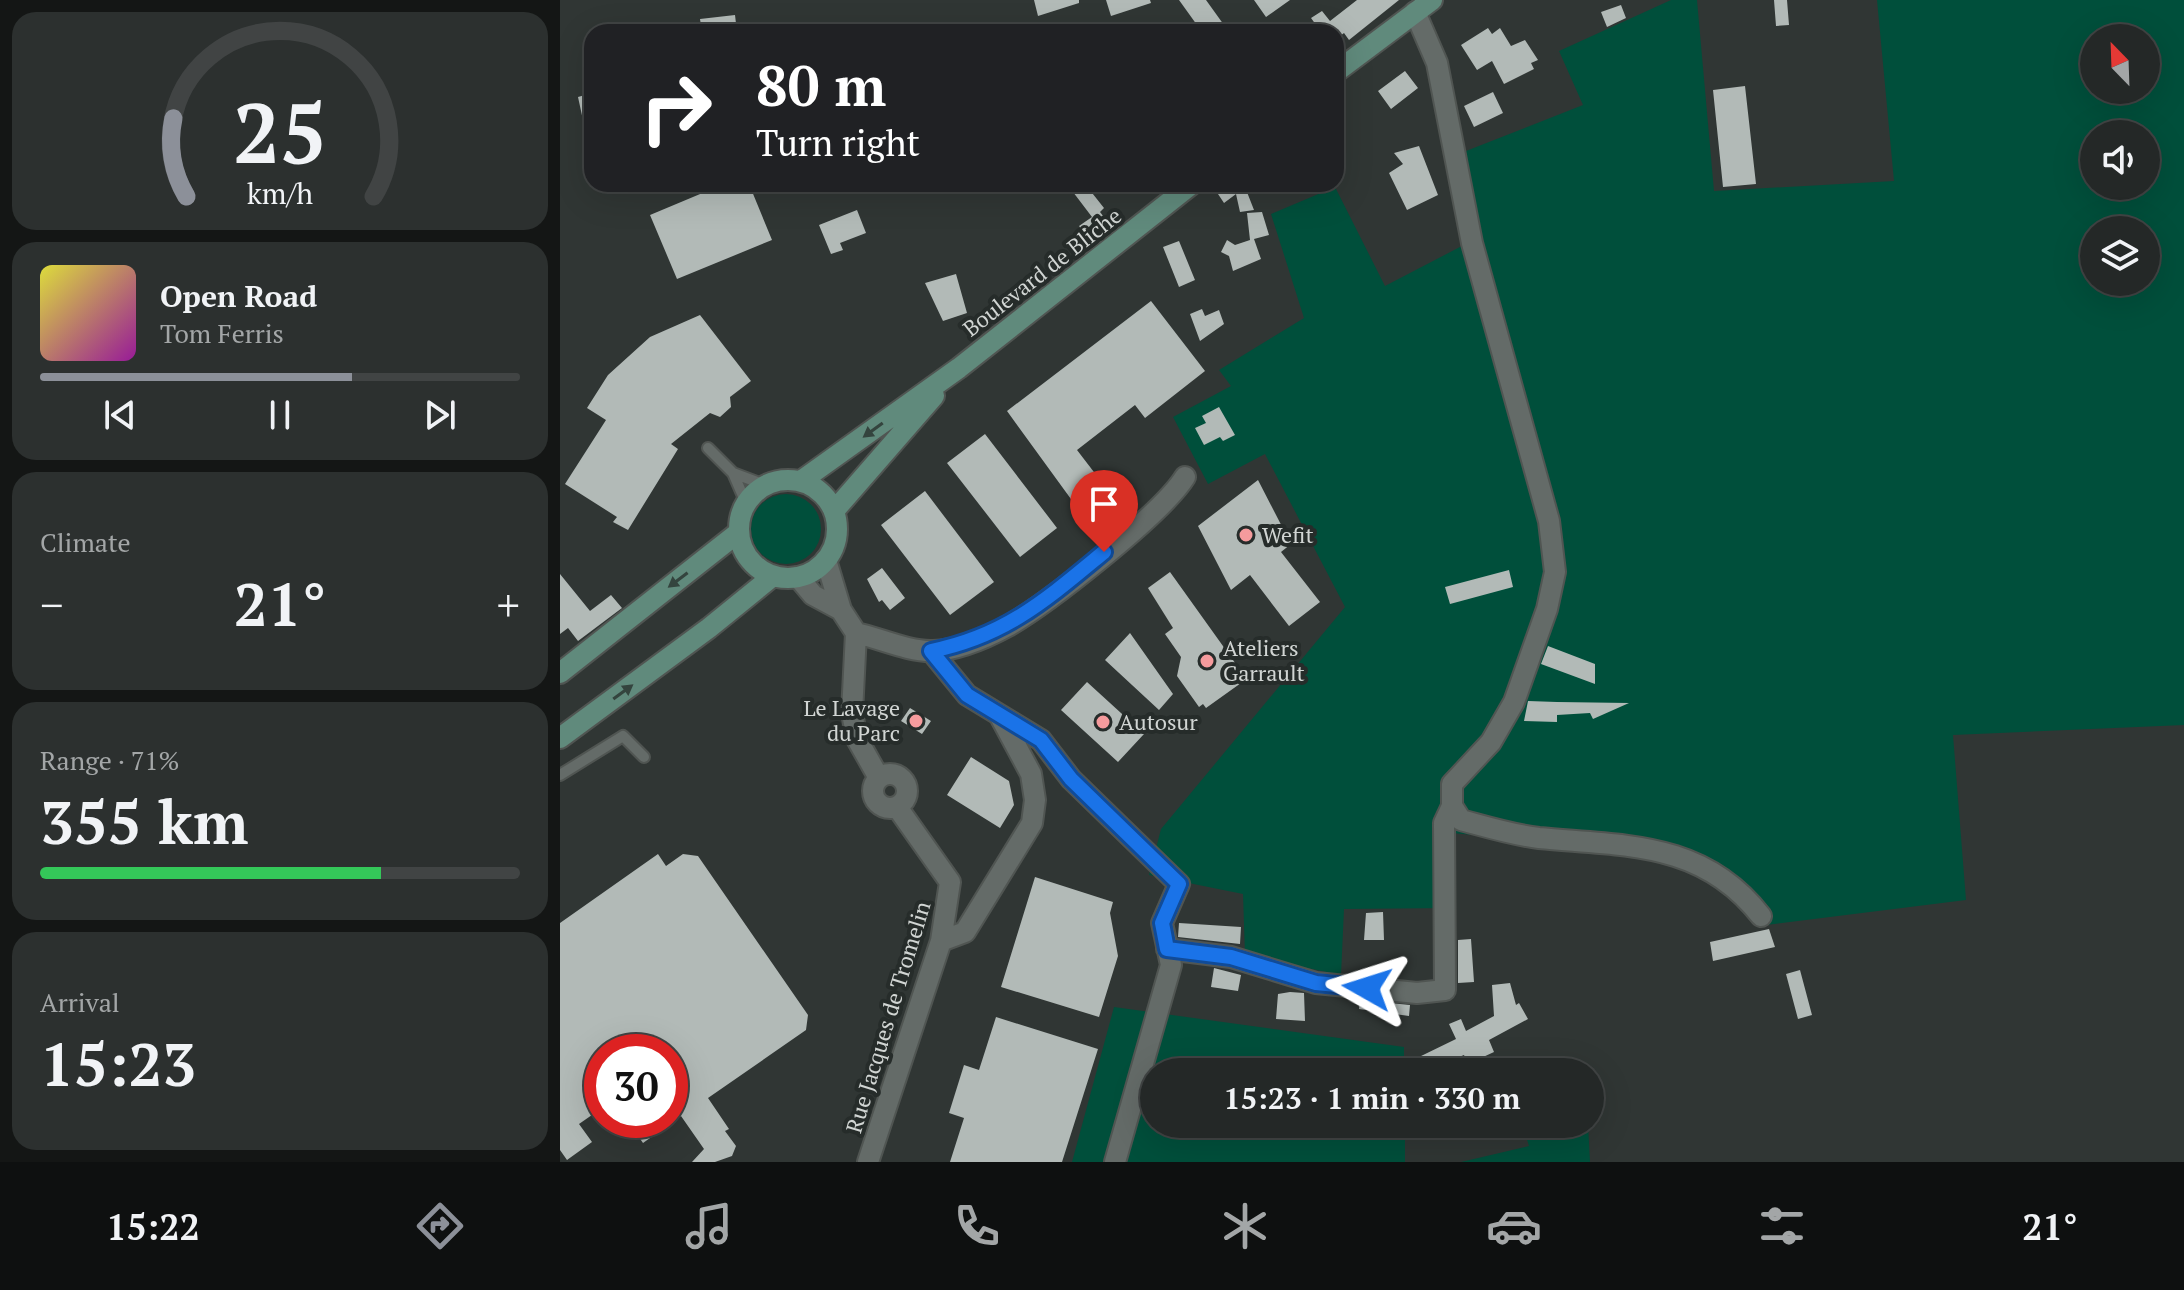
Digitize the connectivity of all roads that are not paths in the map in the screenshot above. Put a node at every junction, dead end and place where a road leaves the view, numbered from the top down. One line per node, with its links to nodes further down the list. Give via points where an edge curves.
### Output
1 (1432, 0): 2 (main road)
2 (1415, 12): 3 (main road); 25 (street, via 1437,63 1472,243 1549,521 1555,572 1514,702 1491,742 1452,784)
3 (1344, 66)
4 (1182, 192): 5 (main road, Boulevard de Bliche)
5 (959, 368): 9 (main road, Boulevard de Bliche, one-way to 9); 12 (main road, Boulevard de Bliche)
6 (708, 448): 7 (lane)
7 (733, 473): 10 (lane); 11 (lane)
8 (1185, 477): 19 (street, via 1173,496 1009,625 970,644)
9 (801, 481): 10 (main road); 12 (main road, via 815,487)
10 (765, 485): 11 (main road)
11 (746, 503): 13 (main road)
12 (834, 511): 14 (main road, via 837,537)
13 (739, 532): 15 (main road, via 749,559); 20 (main road, one-way to 20)
14 (826, 560): 16 (main road); 17 (street)
15 (773, 576): 16 (main road); 22 (main road, one-way to 15)
16 (798, 577): 17 (street, via 813,595)
17 (841, 610): 18 (street)
18 (856, 633): 19 (street); 27 (street, Rue Jacques de Tromelin, via 852,713 857,739 879,778 873,790 877,802 897,807 950,882)
19 (931, 651): 21 (street, via 967,695)
20 (560, 673)
21 (1001, 718): 27 (street, via 1031,774 1032,823 965,932); 28 (street, via 1041,740 1071,779 1179,884 1162,923)
22 (560, 738)
23 (644, 757): 24 (lane, via 623,736)
24 (560, 775)
25 (1452, 806): 26 (street, via 1461,820 1493,829 1669,853 1726,878); 28 (street, via 1444,823 1445,990 1417,993 1316,983 1231,957)
26 (1761, 916)
27 (941, 941): 29 (street, Rue Jacques de Tromelin)
28 (1167, 949): 30 (street, via 1171,965)
29 (868, 1162)
30 (1115, 1162)

